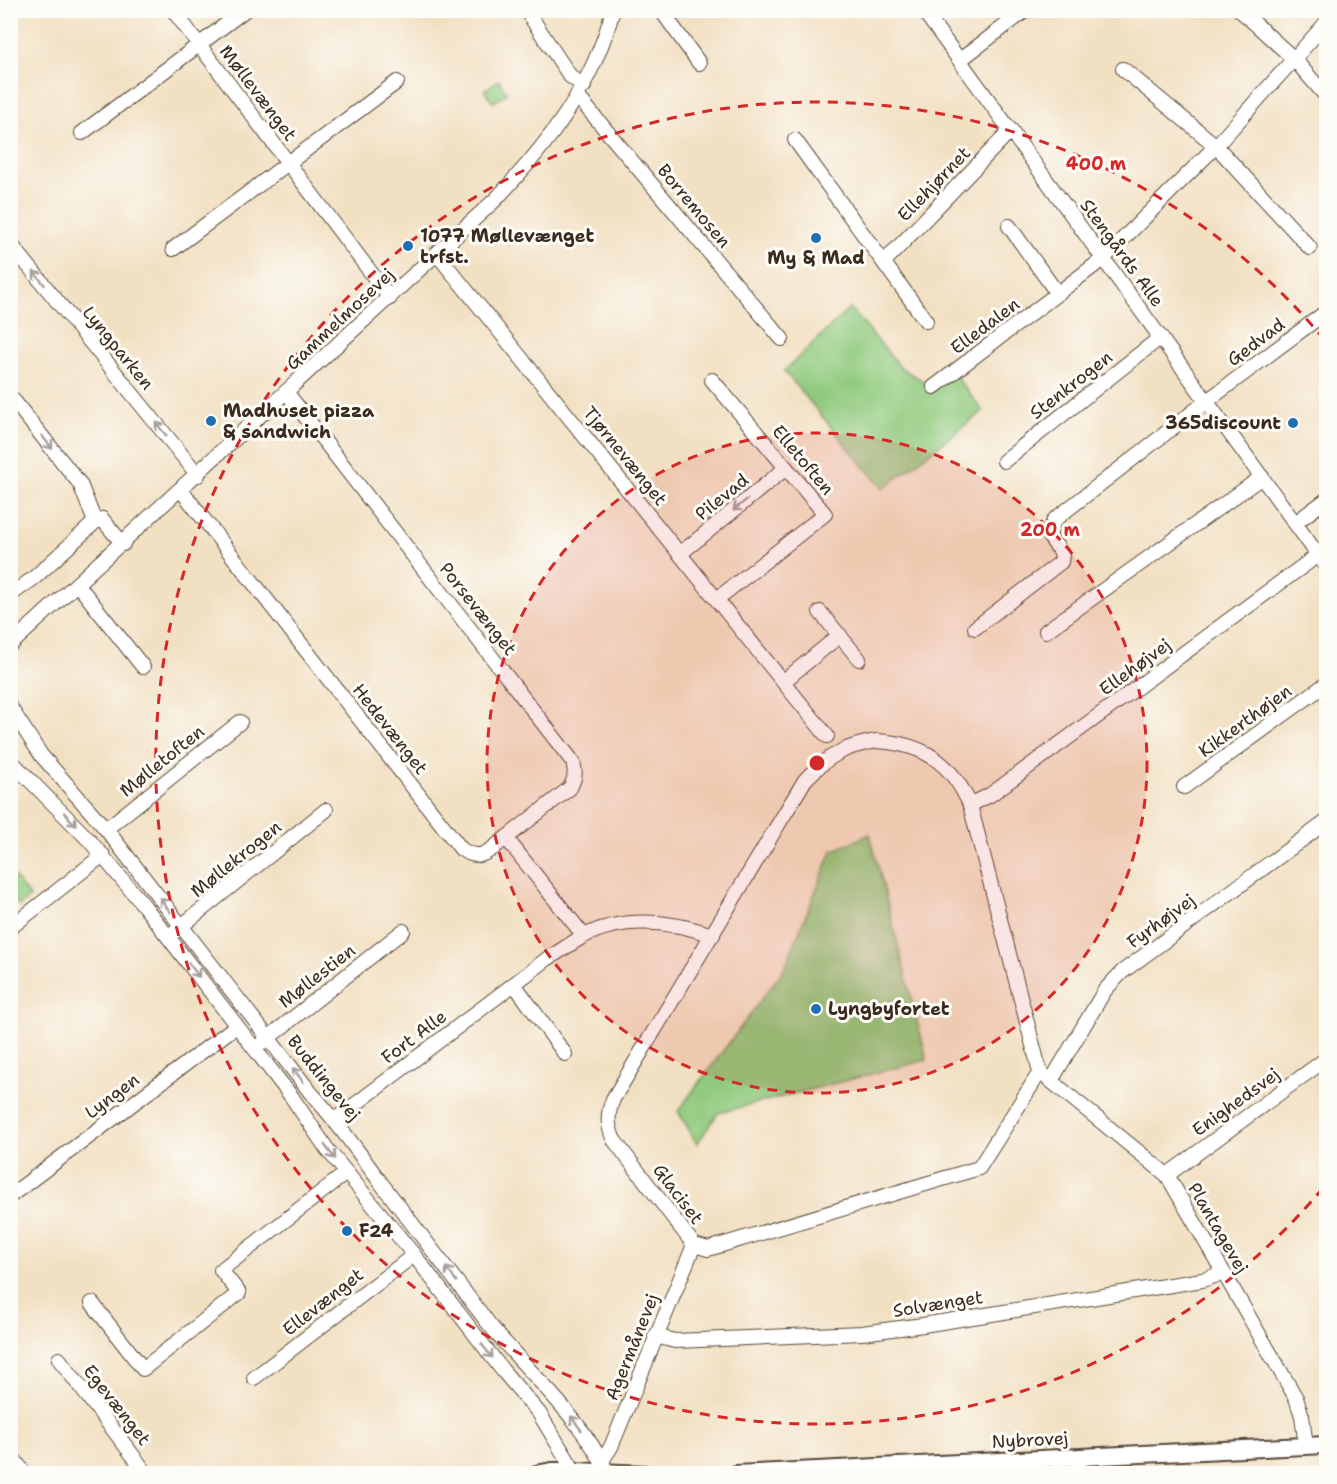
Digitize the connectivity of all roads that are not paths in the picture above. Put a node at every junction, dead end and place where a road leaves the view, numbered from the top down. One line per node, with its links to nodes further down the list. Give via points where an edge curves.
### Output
1 (173, 10): 10 (street, Møllevænget)
2 (245, 10): 10 (street, Møllevænget)
3 (526, 10): 16 (street, Borremosen)
4 (614, 10): 16 (street, Gammelmosevej)
5 (661, 10): 13 (street)
6 (923, 10): 12 (street, Stengårds Alle)
7 (1026, 10): 12 (street)
8 (1240, 10): 11 (street)
9 (1326, 23): 11 (street, Elledalen)
10 (199, 45): 19 (street, Møllevænget); 22 (street, Møllevænget)
11 (1294, 59): 17 (street); 21 (street, Elledalen)
12 (960, 60): 18 (street, Stengårds Alle)
13 (699, 63)
14 (1123, 69): 21 (street)
15 (397, 82): 22 (street, Møllevænget)
16 (581, 92): 27 (street, Gammelmosevej, via 531,162); 35 (street, Borremosen)
17 (1326, 96)
18 (1011, 130): 28 (street, Stengårds Alle); 29 (street, Ellehjørnet)
19 (82, 133)
20 (795, 140): 29 (street)
21 (1216, 146): 25 (street); 28 (street, Elledalen)
22 (288, 164): 26 (street, Møllevænget); 31 (street, Møllevænget)
23 (1008, 226): 30 (street)
24 (10, 243): 43 (street, Lyngparken, one-way to 24)
25 (1310, 248)
26 (173, 249)
27 (437, 254): 31 (street, Gammelmosevej); 50 (street, Tjørnevænget)
28 (1103, 259): 30 (street, Elledalen); 34 (street, Stengårds Alle)
29 (884, 262): 33 (street)
30 (1057, 293): 37 (street, Elledalen)
31 (390, 298): 38 (street, Gammelmosevej)
32 (1326, 312): 40 (street, Gedvad)
33 (926, 321)
34 (1161, 338): 40 (street, Stengårds Alle); 41 (street, Stenkrogen)
35 (782, 339)
36 (712, 380): 42 (street, Elletoften)
37 (934, 387)
38 (287, 393): 43 (street, Gammelmosevej); 73 (street, Porsevænget, via 573,762 576,770 570,788)
39 (10, 396): 47 (street, one-way to 47, via 80,484)
40 (1207, 401): 44 (street, Stengårds Alle); 56 (street, via 1054,520 1049,536 1062,554 1061,562)
41 (1004, 461)
42 (786, 468): 50 (street, Pilevad, one-way to 50); 54 (street, Elletoften, via 825,514)
43 (198, 475): 45 (street, Gammelmosevej)
44 (1262, 477): 48 (street, Stengårds Alle); 57 (street)
45 (181, 490): 49 (street, Gammelmosevej); 73 (street, Hedevænget, via 461,849 477,856)
46 (1326, 500): 48 (street)
47 (95, 522): 49 (street, via 102,519); 53 (street)
48 (1295, 523): 51 (street, Stengårds Alle)
49 (123, 544): 52 (street, Gammelmosevej)
50 (681, 553): 54 (street, Tjørnevænget)
51 (1322, 561): 69 (street, Ellehøjvej, via 990,795)
52 (78, 585): 59 (street, Gammelmosevej); 61 (street)
53 (10, 596)
54 (717, 599): 62 (street, Tjørnevænget)
55 (820, 612): 58 (street)
56 (975, 628)
57 (1046, 631)
58 (840, 635): 60 (street); 62 (street)
59 (10, 645)
60 (859, 659)
61 (143, 667)
62 (784, 681): 66 (street, Tjørnevænget)
63 (1326, 684): 68 (street, Kikkerthøjen)
64 (10, 707): 72 (street, Buddingevej, via 41,755)
65 (240, 722): 72 (street, Mølletoften)
66 (827, 736)
67 (10, 760): 74 (street, Buddingevej, one-way to 74)
68 (1184, 786)
69 (970, 805): 78 (street, Glaciset, via 950,770 917,748 877,741 838,751 805,780); 87 (street, Glaciset)
70 (326, 810): 75 (street, Møllekrogen)
71 (1326, 822): 87 (street, Fyrhøjvej, via 1122,972 1105,990)
72 (106, 829): 75 (street, Buddingevej, one-way to 72)
73 (506, 838): 79 (street)
74 (103, 855): 76 (street); 80 (street, Buddingevej)
75 (181, 927): 80 (street, Møllekrogen); 83 (street, Buddingevej)
76 (10, 928)
77 (403, 931): 83 (street, Møllestien)
78 (713, 935): 79 (street, Fort Alle, via 686,926 652,922 617,925); 92 (street, Glaciset, via 613,1099 608,1114 608,1128 614,1140)
79 (584, 936): 81 (street, Fort Alle)
80 (168, 937): 82 (street, Buddingevej, one-way to 82)
81 (514, 984): 85 (street); 88 (street, Fort Alle)
82 (236, 1026): 84 (street, Buddingevej); 91 (street, Lyngen)
83 (268, 1038): 84 (street, Møllestien); 88 (street, Buddingevej, one-way to 83)
84 (254, 1049): 89 (street, Buddingevej, one-way to 89)
85 (565, 1054)
86 (1326, 1059): 90 (street, Enighedsvej)
87 (1045, 1077): 90 (street, Plantagevej); 92 (street, Glaciset, via 979,1168 708,1249)
88 (336, 1119): 103 (street, Buddingevej, one-way to 88, via 574,1419 489,1324)
89 (346, 1173): 93 (street, Buddingevej); 95 (street, via 221,1270 239,1293 143,1369)
90 (1167, 1175): 94 (street, Plantagevej)
91 (10, 1196)
92 (694, 1245): 96 (street, Agermånevej)
93 (414, 1255): 98 (street, Ellevænget); 104 (street, Buddingevej, one-way to 104, via 539,1413)
94 (1224, 1273): 96 (street, Solvænget, via 1179,1284 862,1333 675,1341); 100 (street, Plantagevej, via 1296,1398)
95 (92, 1303)
96 (655, 1336): 103 (street, Agermånevej, via 610,1447)
97 (59, 1359): 107 (street, Egevænget)
98 (254, 1378)
99 (1326, 1445): 100 (main road, Nybrovej)
100 (1306, 1446): 102 (main road, Nybrovej)
101 (10, 1455): 106 (street)
102 (1079, 1465): 105 (main road, Nybrovej)
103 (606, 1469): 104 (main road); 109 (main road)
104 (575, 1472): 108 (main road)
105 (808, 1472): 110 (main road, Nybrovej)
106 (25, 1473)
107 (147, 1473)
108 (536, 1473)
109 (646, 1473)
110 (736, 1473)

